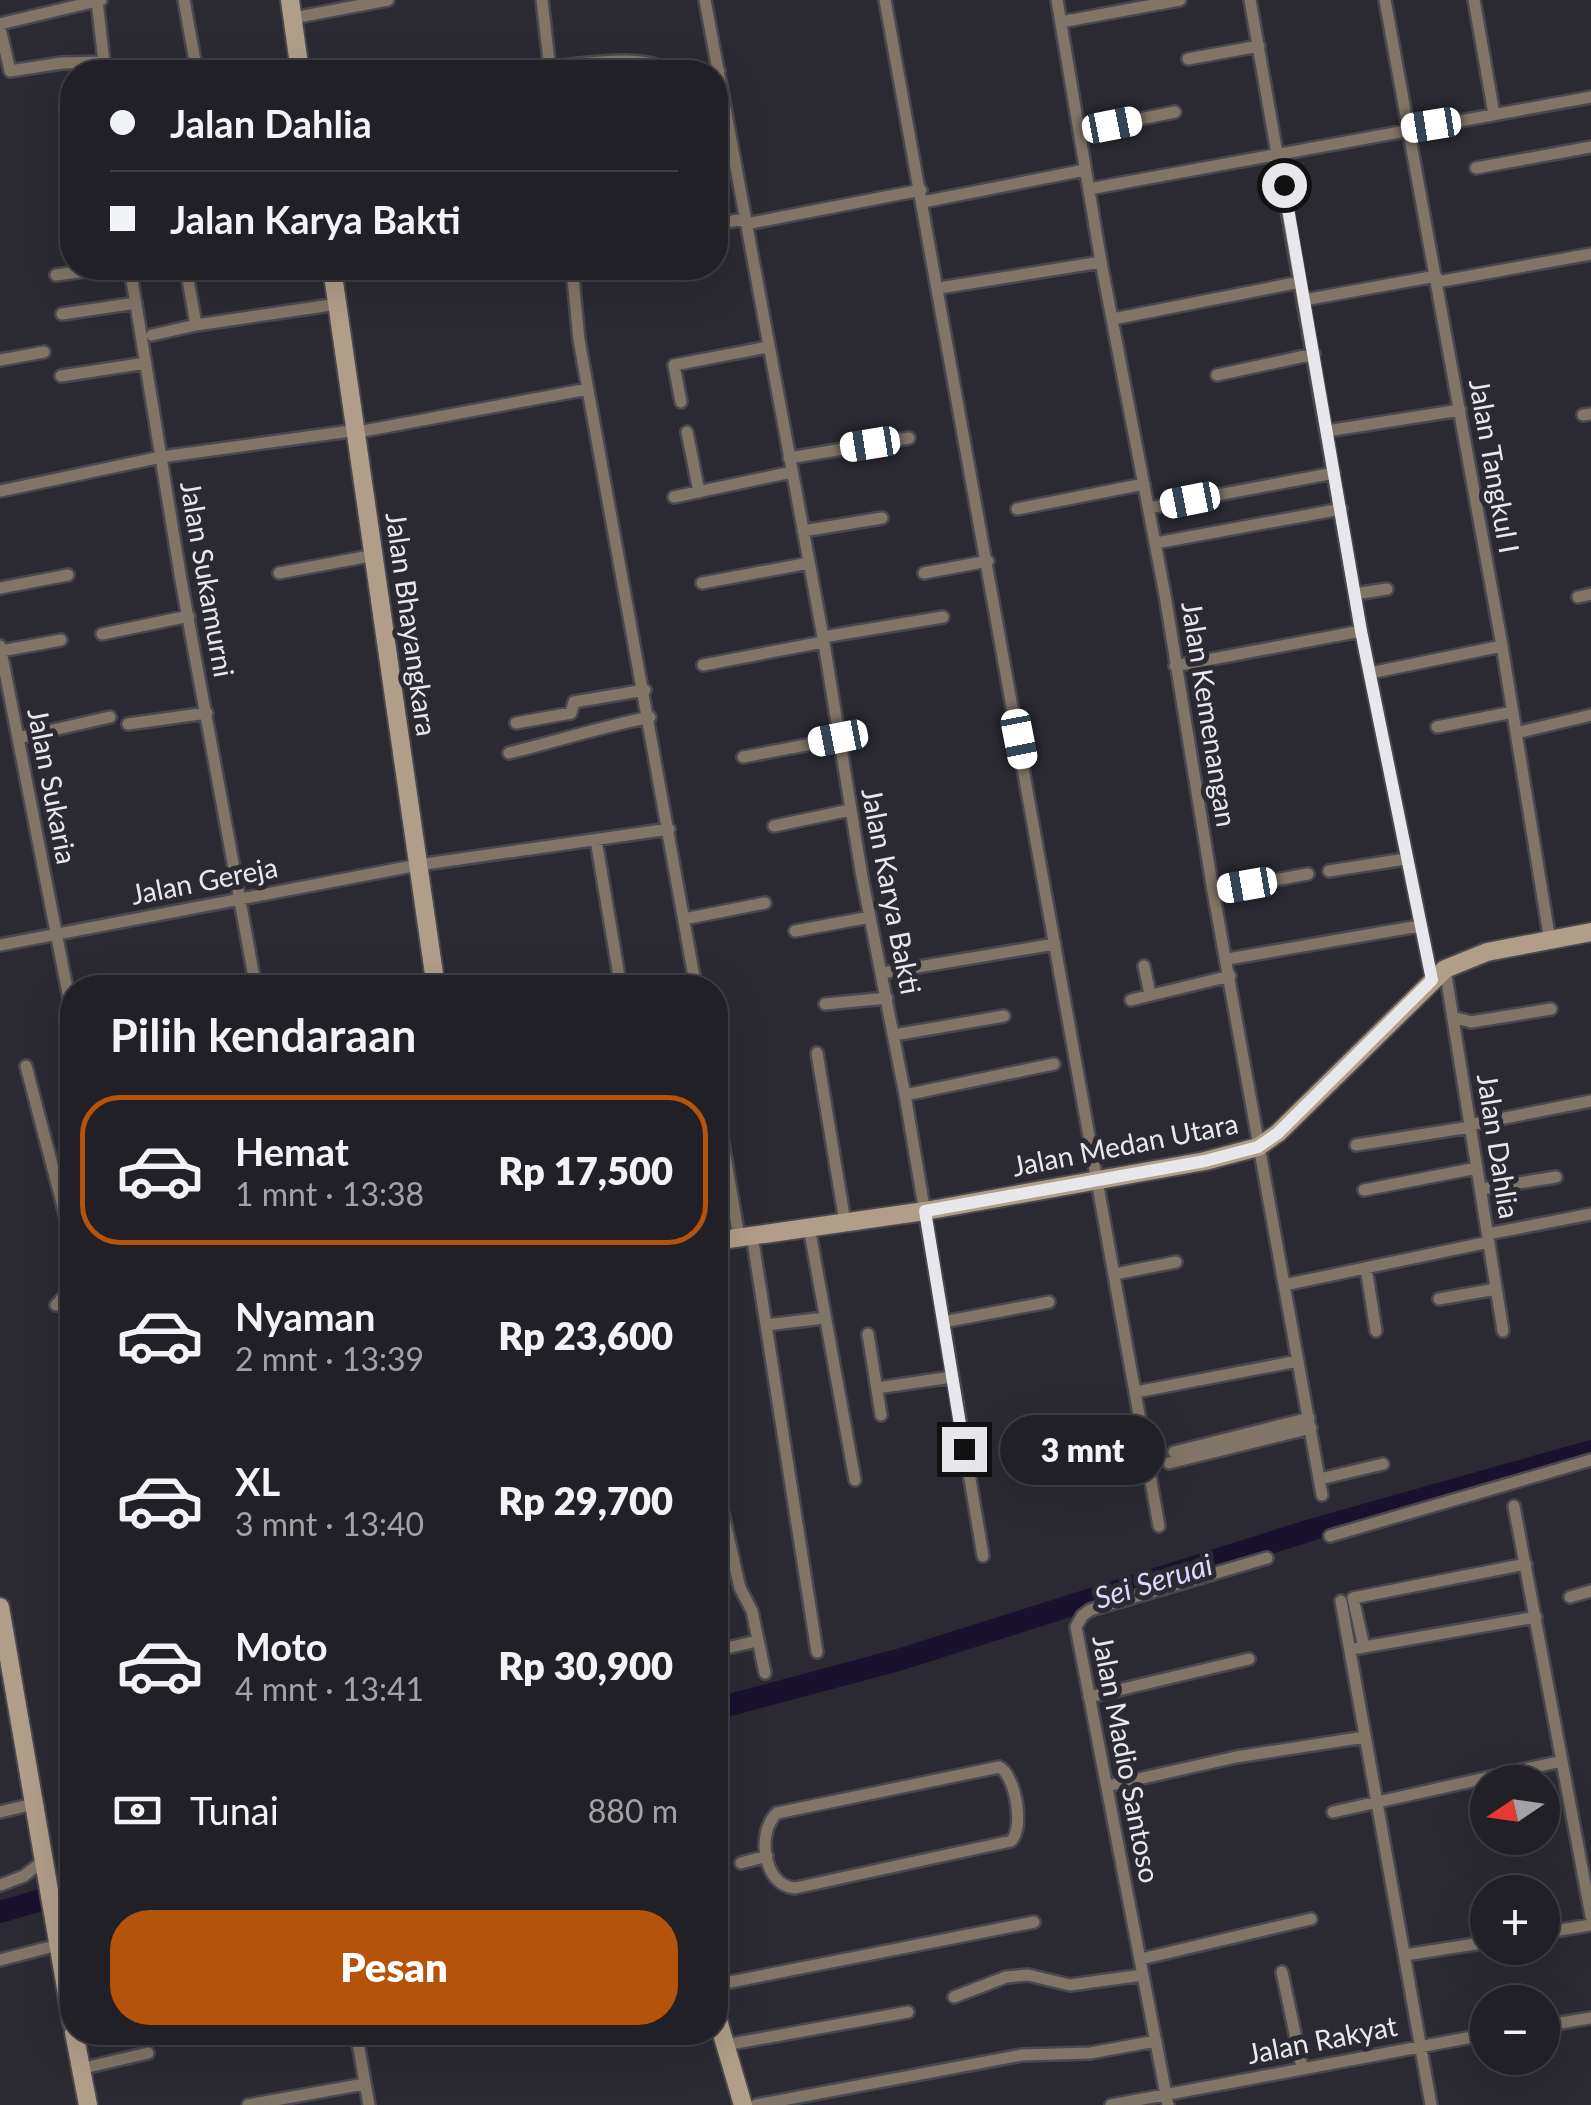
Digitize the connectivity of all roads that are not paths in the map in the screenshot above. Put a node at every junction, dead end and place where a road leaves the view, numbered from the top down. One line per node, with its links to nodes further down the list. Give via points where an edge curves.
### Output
1 (99, 0): 12 (street); 18 (street)
2 (184, 0): 19 (street)
3 (388, 0): 13 (street)
4 (542, 0): 21 (street)
5 (705, 0): 22 (street, Jalan Karya Bakti)
6 (886, 0): 35 (street)
7 (1057, 0): 14 (street, Jalan Kemenangan)
8 (1180, 0): 14 (street)
9 (1250, 0): 16 (street, Jalan Dahlia)
10 (1385, 0): 27 (street, Jalan Tangkul I)
11 (1474, 0): 26 (street)
12 (73, 3): 15 (street)
13 (292, 9): 20 (street)
14 (1061, 22): 28 (street, Jalan Kemenangan)
15 (0, 26): 23 (street, via 10,70)
16 (1258, 46): 17 (street); 31 (street, Jalan Dahlia)
17 (1188, 59)
18 (104, 60)
19 (195, 60)
20 (298, 60)
21 (549, 60)
22 (717, 60)
23 (60, 63)
24 (1591, 97): 26 (street)
25 (1175, 112): 28 (street)
26 (1494, 114): 27 (street)
27 (1410, 129): 31 (street); 42 (street, Jalan Tangkul I)
28 (1080, 131): 33 (street, Jalan Kemenangan)
29 (728, 139): 36 (street, Jalan Karya Bakti)
30 (1591, 147): 32 (street)
31 (1278, 152): 34 (street); 47 (street, Jalan Dahlia)
32 (1476, 168)
33 (1086, 170): 34 (street, Jalan Kemenangan); 35 (street)
34 (1089, 190): 39 (street, Jalan Kemenangan)
35 (922, 196): 36 (street); 48 (street)
36 (746, 222): 37 (street); 56 (street, Jalan Karya Bakti)
37 (728, 223)
38 (1591, 254): 42 (street)
39 (1102, 262): 48 (street); 53 (street, Jalan Kemenangan)
40 (60, 274): 41 (street)
41 (56, 275)
42 (1436, 279): 49 (street); 65 (street, Jalan Tangkul I)
43 (132, 280): 50 (street, Jalan Sukamurni)
44 (188, 280): 54 (street)
45 (334, 280): 51 (street, Jalan Bhayangkara)
46 (574, 280): 63 (street)
47 (1300, 282): 49 (street, Jalan Dahlia); 53 (street)
48 (938, 288): 85 (street)
49 (1304, 300): 58 (street, Jalan Dahlia)
50 (136, 304): 52 (street); 60 (street, Jalan Sukamurni)
51 (338, 304): 54 (street); 66 (street, Jalan Bhayangkara)
52 (62, 314)
53 (1113, 319): 74 (street, Jalan Kemenangan)
54 (196, 325): 55 (street)
55 (152, 336)
56 (768, 347): 64 (street, via 674,366); 71 (street, Jalan Karya Bakti)
57 (44, 352): 59 (street)
58 (1314, 354): 62 (street); 68 (street, Jalan Dahlia)
59 (0, 360)
60 (146, 363): 61 (street); 70 (street, Jalan Sukamurni)
61 (61, 376)
62 (1217, 376)
63 (588, 389): 66 (street); 106 (street)
64 (681, 402)
65 (1460, 410): 68 (street); 100 (street, Jalan Tangkul I)
66 (358, 431): 70 (street); 84 (street, Jalan Bhayangkara)
67 (687, 432): 76 (street)
68 (1326, 432): 73 (street, Jalan Dahlia)
69 (909, 438): 71 (street)
70 (161, 457): 75 (street); 94 (street, Jalan Sukamurni)
71 (789, 458): 72 (street, Jalan Karya Bakti)
72 (792, 472): 76 (street); 82 (street, Jalan Karya Bakti)
73 (1334, 473): 78 (street); 80 (street, Jalan Dahlia)
74 (1144, 484): 78 (street, Jalan Kemenangan); 79 (street)
75 (0, 491)
76 (699, 492): 77 (street)
77 (674, 497)
78 (1149, 508): 83 (street, Jalan Kemenangan)
79 (1016, 509)
80 (1341, 509): 83 (street); 93 (street, Jalan Dahlia)
81 (882, 518): 82 (street)
82 (803, 532): 86 (street, Jalan Karya Bakti)
83 (1156, 543): 103 (street, Jalan Kemenangan)
84 (375, 555): 87 (street); 125 (street, Jalan Bhayangkara)
85 (988, 561): 88 (street); 138 (street)
86 (809, 564): 90 (street); 98 (street, Jalan Karya Bakti)
87 (279, 573)
88 (924, 574)
89 (68, 576): 91 (street)
90 (702, 583)
91 (0, 588)
92 (1386, 589): 93 (street)
93 (1355, 594): 96 (street, Jalan Dahlia)
94 (189, 616): 97 (street); 108 (street, Jalan Sukamurni)
95 (942, 617): 98 (street)
96 (1361, 631): 103 (street); 104 (street, Jalan Dahlia)
97 (102, 634)
98 (823, 639): 102 (street); 117 (street, Jalan Karya Bakti)
99 (61, 640): 101 (street)
100 (1502, 646): 104 (street); 107 (street, Jalan Tangkul I)
101 (0, 648): 105 (street, Jalan Sukaria)
102 (704, 666)
103 (1175, 666): 128 (street, Jalan Kemenangan)
104 (1370, 673): 124 (street, Jalan Dahlia)
105 (3, 679): 116 (street, Jalan Sukaria)
106 (644, 690): 111 (street); 112 (street, via 574,702 572,712)
107 (1513, 712): 114 (street); 115 (street, Jalan Tangkul I)
108 (207, 713): 113 (street); 129 (street, Jalan Sukamurni)
109 (1591, 716): 115 (street)
110 (110, 717): 116 (street)
111 (650, 717): 118 (street); 122 (street)
112 (516, 723)
113 (128, 724)
114 (1438, 727)
115 (1516, 732): 137 (street, Jalan Tangkul I)
116 (18, 738): 136 (street, Jalan Sukaria)
117 (838, 738): 119 (street); 120 (street, Jalan Karya Bakti)
118 (509, 754)
119 (743, 757)
120 (850, 810): 121 (street); 131 (street, Jalan Karya Bakti)
121 (774, 826)
122 (669, 828): 123 (street, Jalan Gereja); 132 (street)
123 (596, 840): 125 (street, Jalan Gereja); 146 (street)
124 (1405, 858): 126 (street); 133 (street, Jalan Dahlia)
125 (418, 865): 129 (street, Jalan Gereja); 145 (street, Jalan Bhayangkara)
126 (1329, 871)
127 (1308, 874): 128 (street)
128 (1213, 892): 140 (street, Jalan Kemenangan)
129 (241, 898): 136 (street, Jalan Gereja); 144 (street, Jalan Sukamurni)
130 (765, 902): 132 (street)
131 (870, 917): 134 (street); 142 (street, Jalan Karya Bakti)
132 (684, 919): 147 (street)
133 (1419, 926): 140 (street); 148 (street, Jalan Dahlia)
134 (796, 930)
135 (1591, 932): 137 (street, Jalan Medan Utara)
136 (56, 935): 139 (street, Jalan Gereja); 143 (street, Jalan Sukaria)
137 (1550, 941): 148 (street, Jalan Medan Utara, via 1488,952)
138 (1055, 944): 142 (street); 169 (street)
139 (0, 945)
140 (1228, 960): 149 (street, Jalan Kemenangan)
141 (1144, 966): 150 (street)
142 (882, 973): 151 (street, Jalan Karya Bakti)
143 (64, 975)
144 (254, 975)
145 (434, 975)
146 (619, 975)
147 (694, 975)
148 (1439, 975): 156 (street, Jalan Dahlia); 165 (street, Jalan Medan Utara)
149 (1230, 976): 150 (street); 165 (street, Jalan Kemenangan)
150 (1150, 994): 152 (street)
151 (886, 998): 153 (street); 157 (street, Jalan Karya Bakti)
152 (1131, 1000)
153 (825, 1004)
154 (1551, 1009): 156 (street, via 1472,1022)
155 (1004, 1016): 157 (street)
156 (1453, 1017): 163 (street, Jalan Dahlia)
157 (894, 1036): 161 (street, Jalan Karya Bakti)
158 (816, 1053): 175 (street)
159 (1054, 1064): 161 (street)
160 (26, 1066): 172 (street)
161 (905, 1095): 173 (street, Jalan Karya Bakti)
162 (1591, 1101): 163 (street)
163 (1470, 1126): 164 (street); 167 (street, Jalan Dahlia)
164 (1356, 1145)
165 (1258, 1147): 169 (street, Jalan Medan Utara); 183 (street, Jalan Kemenangan)
166 (728, 1155): 177 (street)
167 (1477, 1168): 170 (street, Jalan Dahlia); 171 (street)
168 (1556, 1177): 170 (street)
169 (1098, 1180): 173 (street, Jalan Medan Utara); 182 (street)
170 (1480, 1189): 178 (street, Jalan Dahlia)
171 (1364, 1190)
172 (60, 1195)
173 (925, 1211): 175 (street, Jalan Medan Utara); 190 (street, Jalan Karya Bakti)
174 (1591, 1214): 178 (street)
175 (845, 1222): 176 (street, Jalan Medan Utara)
176 (810, 1227): 177 (street, Jalan Medan Utara); 189 (street)
177 (746, 1236): 179 (street, Jalan Medan Utara); 191 (street)
178 (1488, 1238): 181 (street); 184 (street, Jalan Dahlia)
179 (728, 1239)
180 (1176, 1262): 182 (street)
181 (1366, 1268): 183 (street); 192 (street)
182 (1115, 1274): 198 (street)
183 (1284, 1284): 195 (street, Jalan Kemenangan)
184 (1496, 1289): 185 (street); 193 (street, Jalan Dahlia)
185 (1439, 1299)
186 (60, 1301): 188 (street)
187 (1049, 1302): 190 (street)
188 (56, 1305)
189 (824, 1318): 191 (street); 205 (street)
190 (944, 1322): 196 (street, Jalan Karya Bakti)
191 (766, 1325): 223 (street)
192 (1376, 1331)
193 (1503, 1332)
194 (868, 1334): 197 (street)
195 (1298, 1361): 198 (street); 200 (street, Jalan Kemenangan)
196 (952, 1378): 197 (street); 211 (street, Jalan Karya Bakti)
197 (877, 1388): 199 (street)
198 (1136, 1392): 208 (street)
199 (881, 1416)
200 (1310, 1423): 201 (street); 204 (street, Jalan Kemenangan)
201 (1171, 1458)
202 (1591, 1460): 210 (street)
203 (1383, 1464): 204 (street)
204 (1320, 1478): 206 (street, Jalan Kemenangan)
205 (855, 1480)
206 (1322, 1496)
207 (1514, 1506): 213 (street)
208 (1159, 1526)
209 (728, 1536): 220 (street)
210 (1330, 1536)
211 (982, 1556)
212 (1267, 1558): 226 (street, Jalan Madio Santoso, via 1082,1616 1076,1634)
213 (1526, 1564): 218 (street); 222 (street, via 1353,1598)
214 (1591, 1592): 215 (street)
215 (1570, 1597)
216 (1341, 1601): 222 (street)
217 (0, 1607): 219 (street)
218 (1536, 1617): 222 (street); 228 (street)
219 (2, 1628): 231 (street)
220 (757, 1641): 221 (street); 225 (street)
221 (731, 1647)
222 (1357, 1648): 227 (street)
223 (817, 1652)
224 (1249, 1659): 226 (street)
225 (764, 1673)
226 (1089, 1697): 229 (street, Jalan Madio Santoso)
227 (1365, 1737): 229 (street); 230 (street)
228 (1562, 1761): 230 (street); 238 (street)
229 (1106, 1786): 247 (street, Jalan Madio Santoso)
230 (1376, 1801): 233 (street); 246 (street)
231 (34, 1804): 232 (street); 236 (street)
232 (0, 1812)
233 (1333, 1812)
234 (767, 1856): 234 (street, via 765,1829 784,1811 994,1767 1010,1777 1019,1825 1011,1841 795,1888 776,1882); 235 (street)
235 (741, 1863)
236 (44, 1864): 237 (street); 243 (street)
237 (0, 1886)
238 (1591, 1916)
239 (1310, 1920): 247 (street)
240 (1034, 1922): 251 (street)
241 (1591, 1925): 242 (street)
242 (1560, 1930)
243 (58, 1944): 245 (street); 248 (street)
244 (1470, 1945): 246 (street)
245 (60, 1955)
246 (1405, 1955): 262 (street)
247 (1141, 1959): 250 (street, Jalan Madio Santoso)
248 (0, 1960)
249 (1282, 1972): 264 (street)
250 (1143, 1975): 252 (street, via 1070,1984 1028,1975); 257 (street, Jalan Madio Santoso)
251 (728, 1983)
252 (954, 1997)
253 (908, 2012): 258 (street)
254 (1591, 2018): 255 (street)
255 (1560, 2023)
256 (1470, 2037): 262 (street, Jalan Rakyat)
257 (1156, 2040): 267 (street, Jalan Madio Santoso); 272 (street, via 1090,2053 1022,2055)
258 (728, 2043)
259 (76, 2045): 265 (street)
260 (358, 2045): 266 (street)
261 (725, 2045): 271 (street)
262 (1421, 2045): 264 (street, Jalan Rakyat); 274 (street)
263 (148, 2054): 265 (street)
264 (1302, 2067): 267 (street, Jalan Rakyat)
265 (80, 2068): 268 (street)
266 (364, 2084): 269 (street); 270 (street)
267 (1167, 2100): 273 (street, Jalan Rakyat)
268 (88, 2105)
269 (248, 2105)
270 (369, 2105)
271 (743, 2105)
272 (756, 2105)
273 (1111, 2105)
274 (1431, 2105)

